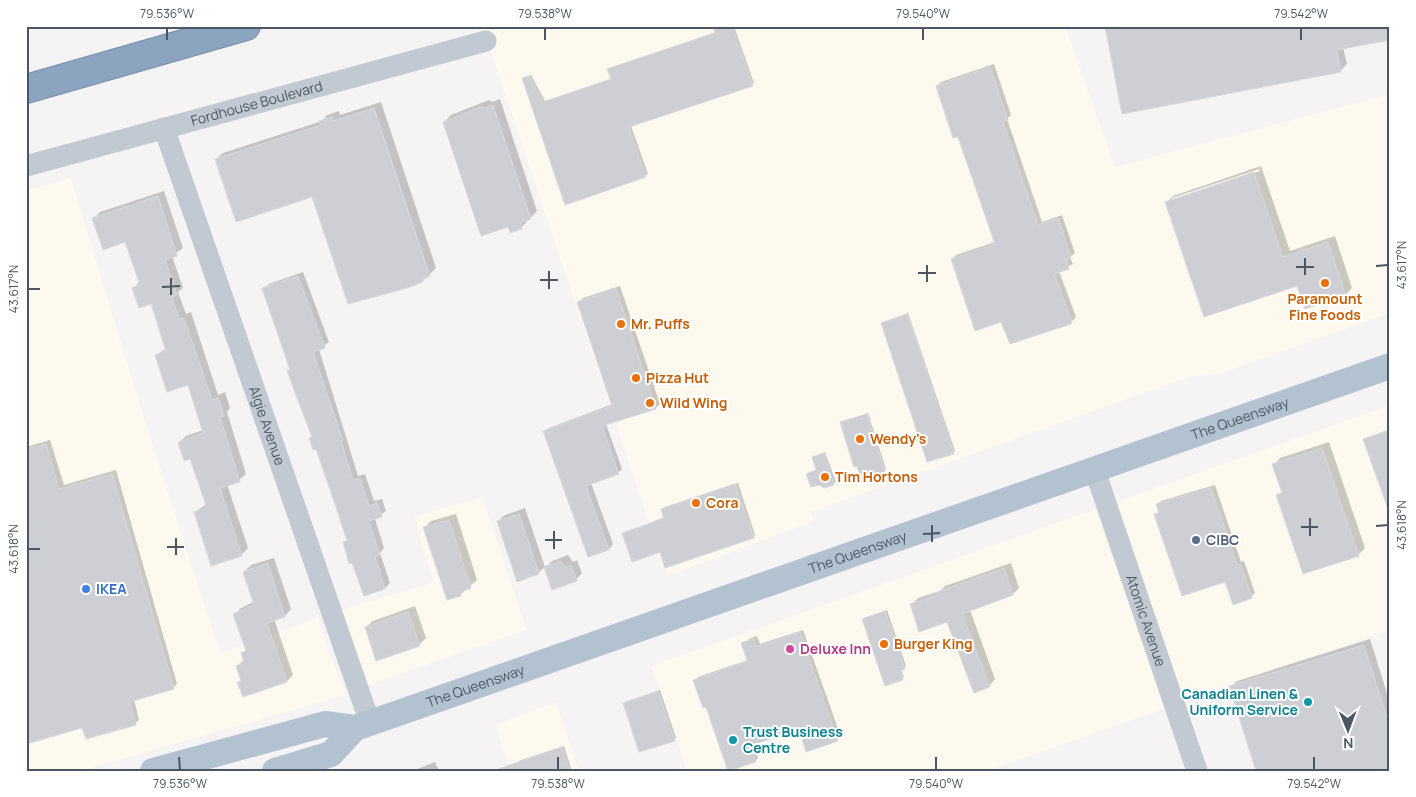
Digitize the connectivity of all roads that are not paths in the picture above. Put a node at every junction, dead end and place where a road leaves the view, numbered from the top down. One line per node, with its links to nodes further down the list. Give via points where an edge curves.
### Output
1 (246, 26): 3 (highway)
2 (486, 41): 4 (street, Fordhouse Boulevard)
3 (26, 89)
4 (164, 128): 5 (street, Fordhouse Boulevard); 8 (street, Algie Avenue)
5 (26, 166)
6 (1390, 366): 7 (main road, The Queensway)
7 (1095, 470): 8 (main road, The Queensway); 11 (street, Atomic Avenue)
8 (363, 725): 9 (main road, The Queensway, via 325,724); 10 (main road, The Queensway, via 331,754)
9 (153, 771)
10 (275, 771)
11 (1197, 771)

